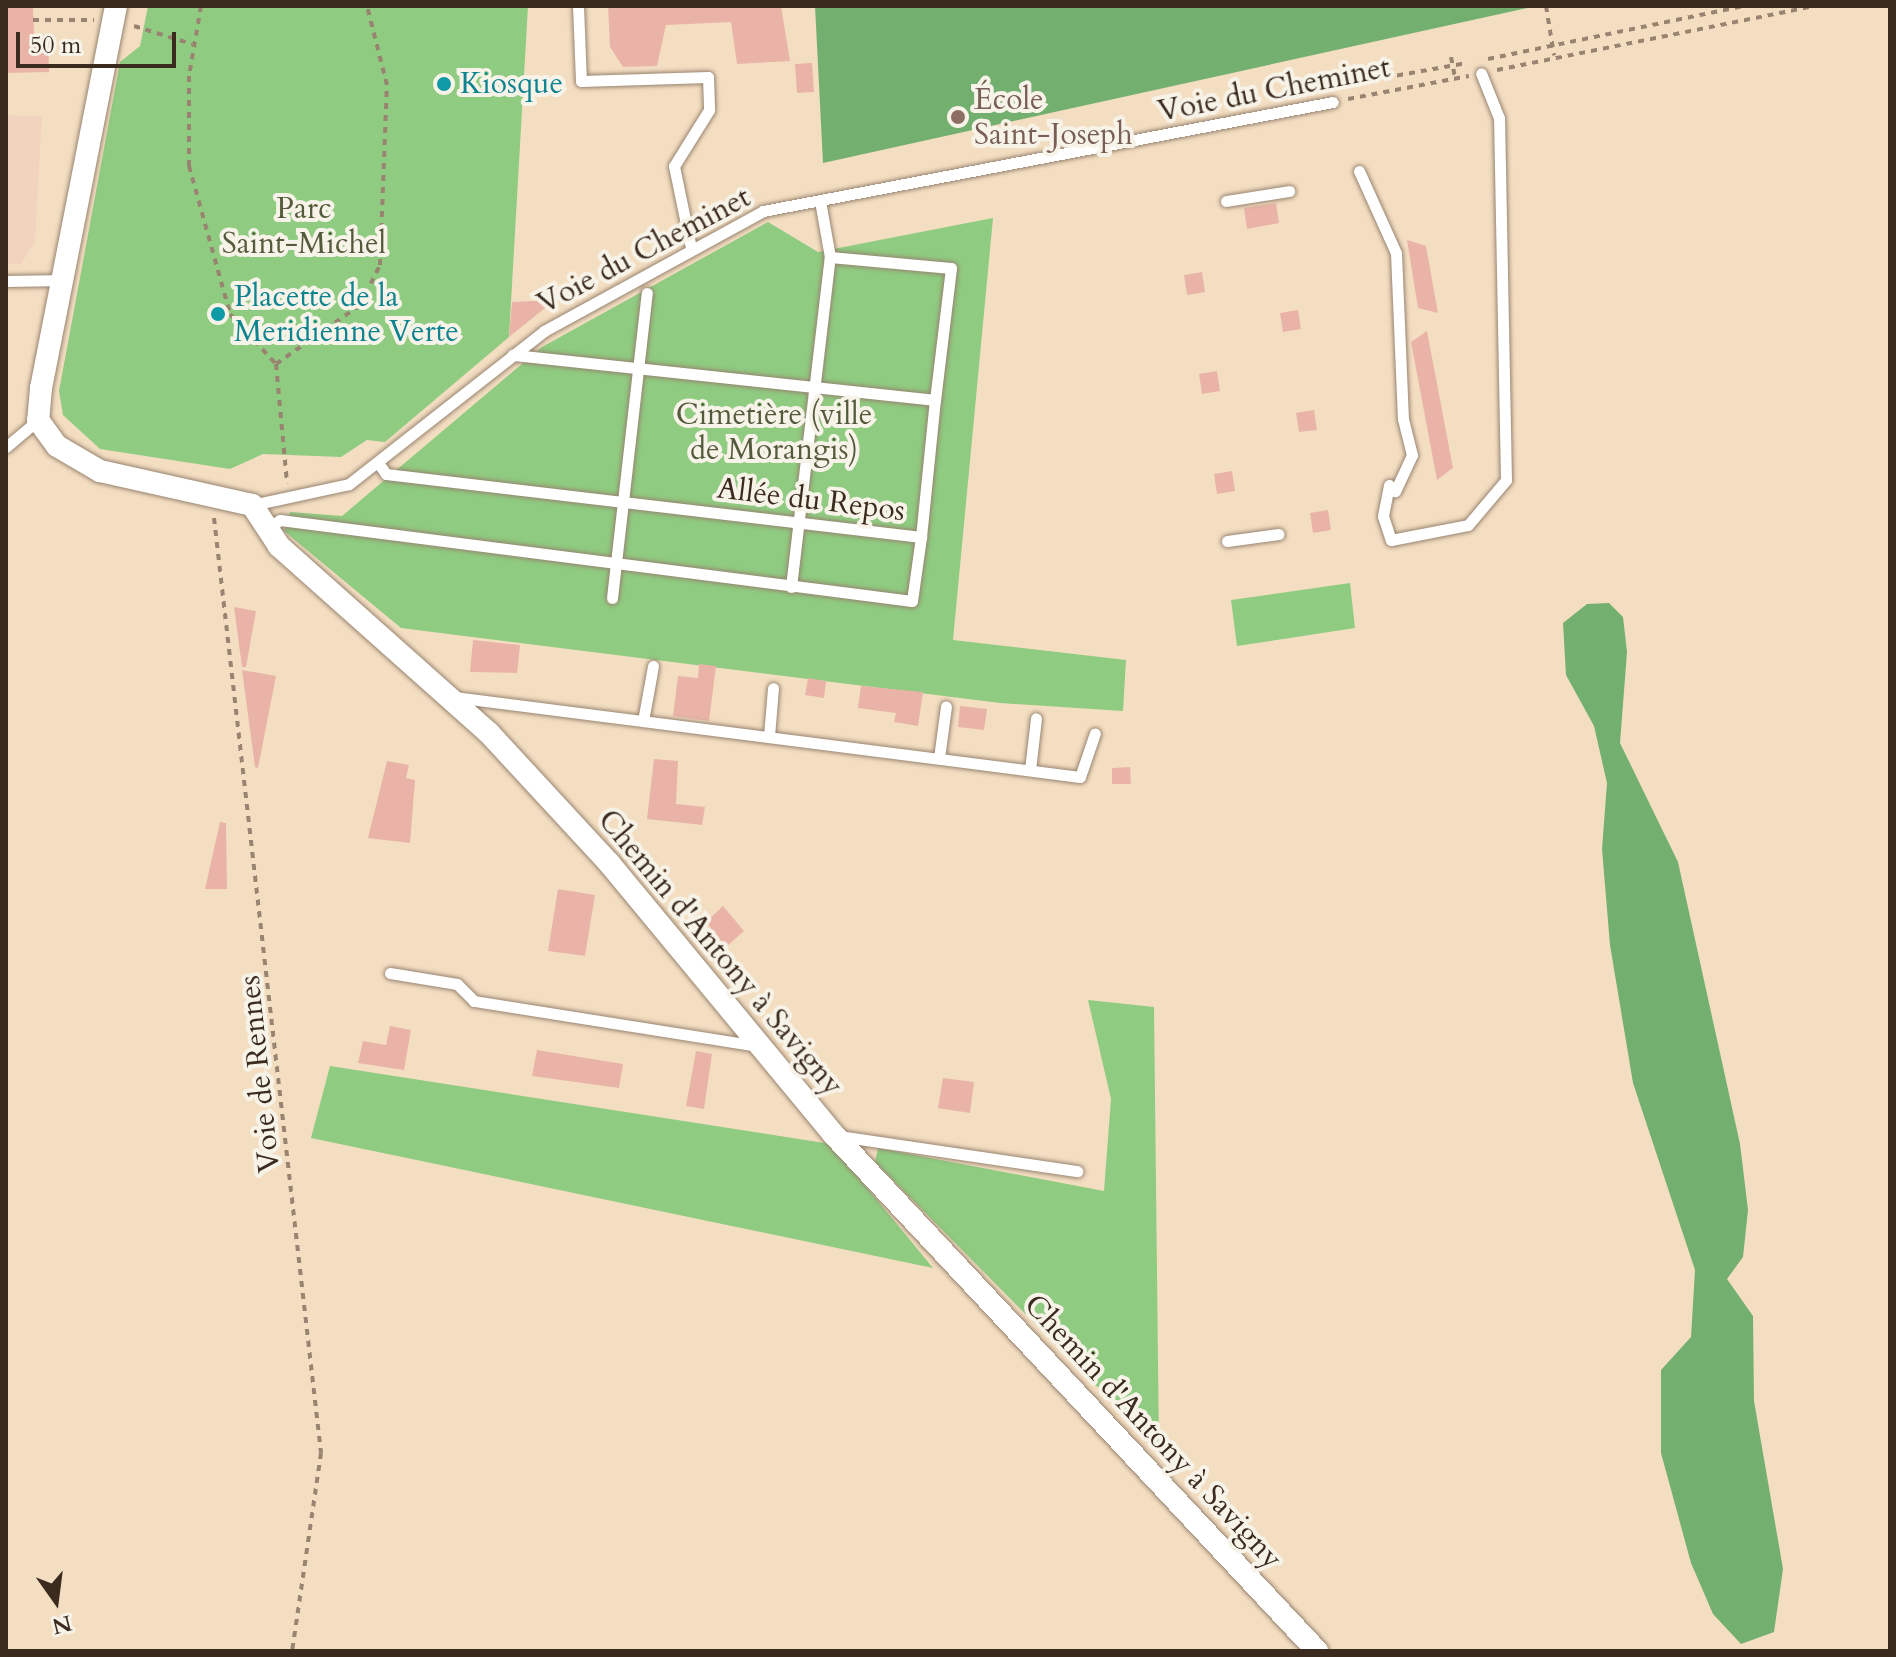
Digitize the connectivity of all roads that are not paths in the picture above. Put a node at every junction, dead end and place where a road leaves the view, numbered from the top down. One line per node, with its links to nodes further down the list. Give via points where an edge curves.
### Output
1 (578, 6): 9 (lane, via 581,81 708,77 709,110 674,166)
2 (116, 14): 11 (street)
3 (1481, 73): 5 (lane, via 1499,118 1506,480 1468,525 1391,540 1383,516 1412,455 1402,405 1396,253)
4 (1333, 102): 7 (lane, Voie du Cheminet)
5 (1359, 171)
6 (1289, 191): 8 (lane)
7 (820, 201): 9 (lane, Voie du Cheminet, via 763,211); 10 (lane)
8 (1226, 201)
9 (691, 248): 14 (lane, Voie du Cheminet)
10 (830, 257): 16 (lane); 17 (lane, Allée du Repos, via 951,268)
11 (65, 280): 12 (lane); 18 (street)
12 (6, 281)
13 (647, 293): 15 (lane)
14 (512, 355): 15 (lane); 20 (lane, Voie du Cheminet)
15 (638, 366): 16 (lane); 21 (lane)
16 (815, 387): 17 (lane); 23 (lane)
17 (935, 400): 26 (lane, Allée du Repos)
18 (38, 420): 19 (lane); 22 (street, via 75,461 219,492)
19 (6, 447)
20 (379, 464): 21 (lane, Allée du Repos, via 386,474); 22 (lane, Voie du Cheminet, via 338,489 288,494)
21 (623, 502): 23 (lane, Allée du Repos); 28 (lane)
22 (252, 505): 24 (street, Chemin d'Antony à Savigny)
23 (799, 523): 26 (lane, Allée du Repos); 29 (lane)
24 (265, 531): 28 (lane, via 280,520); 33 (street, Chemin d'Antony à Savigny)
25 (1279, 534): 27 (lane)
26 (921, 537): 29 (lane, via 912,601)
27 (1227, 541)
28 (615, 567): 29 (lane); 30 (lane)
29 (791, 587)
30 (612, 598)
31 (653, 666): 36 (lane)
32 (773, 688): 38 (lane)
33 (450, 696): 36 (lane); 42 (street, Chemin d'Antony à Savigny, via 609,863)
34 (946, 706): 39 (lane)
35 (1036, 718): 40 (lane)
36 (643, 721): 38 (lane)
37 (1095, 733): 40 (lane, via 1080,777)
38 (769, 736): 39 (lane)
39 (939, 758): 40 (lane)
40 (1030, 770)
41 (390, 973): 42 (lane, via 457,984 474,1001)
42 (759, 1046): 43 (street, Chemin d'Antony à Savigny)
43 (834, 1135): 44 (lane); 45 (street, Chemin d'Antony à Savigny)
44 (1077, 1171)
45 (1317, 1651)

